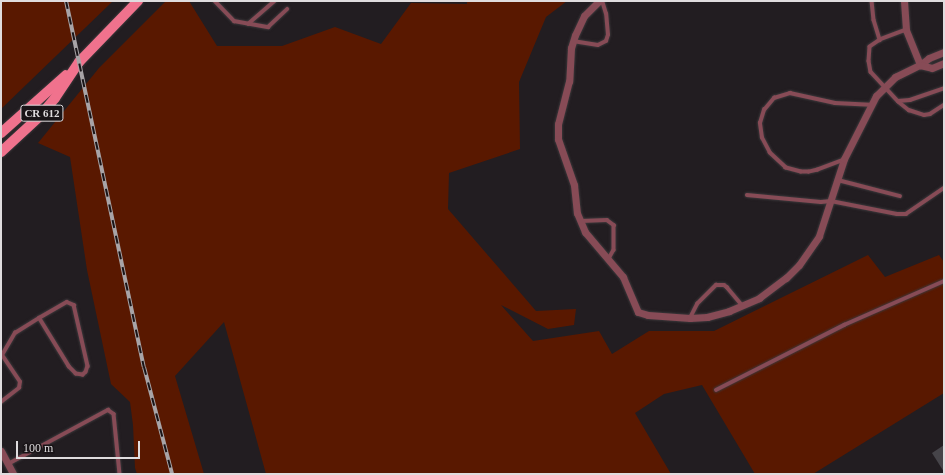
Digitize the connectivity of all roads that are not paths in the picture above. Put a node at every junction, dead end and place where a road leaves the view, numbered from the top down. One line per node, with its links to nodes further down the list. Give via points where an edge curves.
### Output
1 (138, 1): 16 (main road, CR 612)
2 (215, 1): 9 (lane, via 234,21)
3 (274, 1): 9 (lane)
4 (599, 1): 12 (street, via 584,16)
5 (602, 1): 12 (lane, via 606,14 606,41 598,46)
6 (872, 1): 11 (lane)
7 (904, 1): 10 (street)
8 (287, 8): 9 (lane, via 268,27)
9 (248, 24)
10 (906, 30): 11 (lane); 15 (street)
11 (880, 40): 17 (lane, via 870,47 869,61 871,72)
12 (573, 41): 30 (street, via 569,81 559,117 558,132 574,185)
13 (944, 52): 15 (street)
14 (944, 63): 15 (street, via 932,68)
15 (920, 65): 17 (street, via 895,77)
16 (75, 66): 22 (main road, CR 612); 23 (main road, CR 612, via 50,104)
17 (884, 87): 19 (lane); 20 (street)
18 (944, 88): 19 (lane, via 910,100)
19 (898, 101): 21 (lane, via 909,110 924,115)
20 (870, 105): 24 (street); 24 (lane, via 835,103 790,93 774,98 764,110 760,123 762,138 770,153 786,168 809,172)
21 (944, 105)
22 (1, 134)
23 (1, 152)
24 (844, 159): 25 (street)
25 (838, 180): 28 (lane); 29 (street)
26 (944, 188): 29 (lane, via 906,214)
27 (747, 195): 29 (lane)
28 (900, 196)
29 (830, 201): 33 (street, via 819,236 799,265 772,289)
30 (580, 221): 31 (street, via 593,243); 31 (lane, via 604,220 612,223 615,228 615,247)
31 (609, 259): 35 (street, via 623,277 638,312)
32 (944, 281): 37 (lane, via 844,325)
33 (744, 306): 35 (street, via 707,317); 35 (lane, via 728,287 716,286 697,304)
34 (39, 318): 34 (lane, via 67,302 74,306 88,366 83,375 76,374 69,367); 36 (lane, via 15,333)
35 (690, 318)
36 (1, 356): 38 (lane, via 20,382 19,388)
37 (716, 390)
38 (1, 402)
39 (1, 451): 40 (street)
40 (8, 464): 41 (street); 42 (lane, via 108,410 114,414)
41 (13, 474)
42 (120, 474)

